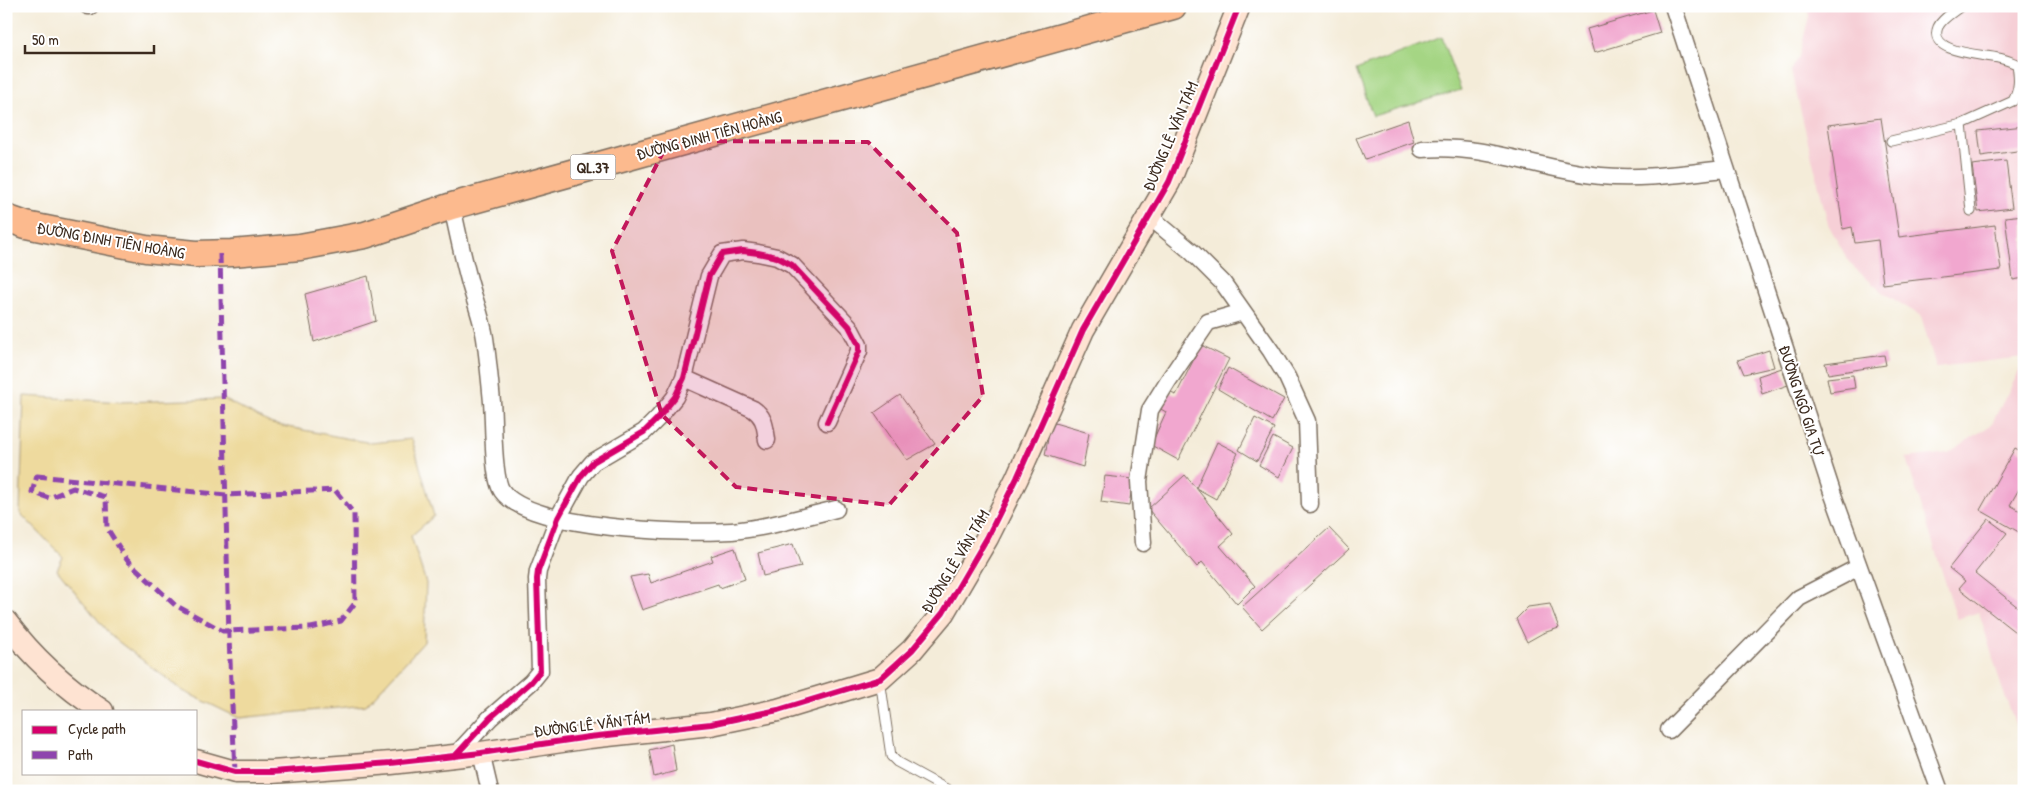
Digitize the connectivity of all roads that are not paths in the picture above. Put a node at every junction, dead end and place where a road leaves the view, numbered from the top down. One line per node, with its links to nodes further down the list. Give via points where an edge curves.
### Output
1 (1173, 6): 10 (main road, ĐƯỜNG ĐINH TIÊN HOÀNG / QL.37)
2 (1239, 6): 12 (street, ĐƯỜNG LÊ VĂN TÁM, via 1169,182)
3 (1673, 6): 9 (street, ĐƯỜNG NGÔ GIA TỰ)
4 (1961, 6): 5 (lane, via 1938,28 1937,36 1942,45)
5 (2020, 66): 6 (lane, via 2017,93 2012,100)
6 (1962, 124): 7 (lane); 11 (lane)
7 (1891, 141)
8 (1422, 149): 9 (street, via 1475,150 1601,176 1635,177)
9 (1726, 169): 22 (street, ĐƯỜNG NGÔ GIA TỰ)
10 (452, 206): 13 (main road, ĐƯỜNG ĐINH TIÊN HOÀNG / QL.37, via 365,236 300,247 196,254 146,248 26,225); 20 (street, via 485,337 499,485 508,498 524,508)
11 (1971, 211)
12 (1149, 216): 14 (street, via 1223,283); 24 (street, ĐƯỜNG LÊ VĂN TÁM, via 1083,330 987,538 943,613 912,650)
13 (6, 218)
14 (1243, 312): 18 (street, via 1287,377 1307,421); 21 (street, via 1208,322 1150,410 1139,481)
15 (684, 378): 16 (street, via 709,276 722,254 742,251 777,257 792,265 849,326 859,345); 17 (street, via 760,414); 20 (street, via 675,397 644,432 593,462 581,476)
16 (828, 422)
17 (768, 440)
18 (1310, 504)
19 (836, 509): 20 (street, via 724,531 659,530)
20 (558, 518): 28 (street, via 537,579 540,671)
21 (1143, 543)
22 (1859, 567): 26 (street, via 1799,598); 33 (street, ĐƯỜNG NGÔ GIA TỰ)
23 (6, 622): 25 (street, via 22,643 78,696)
24 (880, 680): 27 (street, ĐƯỜNG LÊ VĂN TÁM, via 778,710 711,724 589,737); 32 (lane, via 891,756)
25 (100, 710)
26 (1669, 730)
27 (481, 754): 28 (street, ĐƯỜNG LÊ VĂN TÁM); 31 (street)
28 (455, 756): 30 (street, ĐƯỜNG LÊ VĂN TÁM, via 272,772)
29 (198, 762): 30 (street, ĐƯỜNG LÊ VĂN TÁM)
30 (233, 781)
31 (490, 791)
32 (950, 791)
33 (1940, 791)

